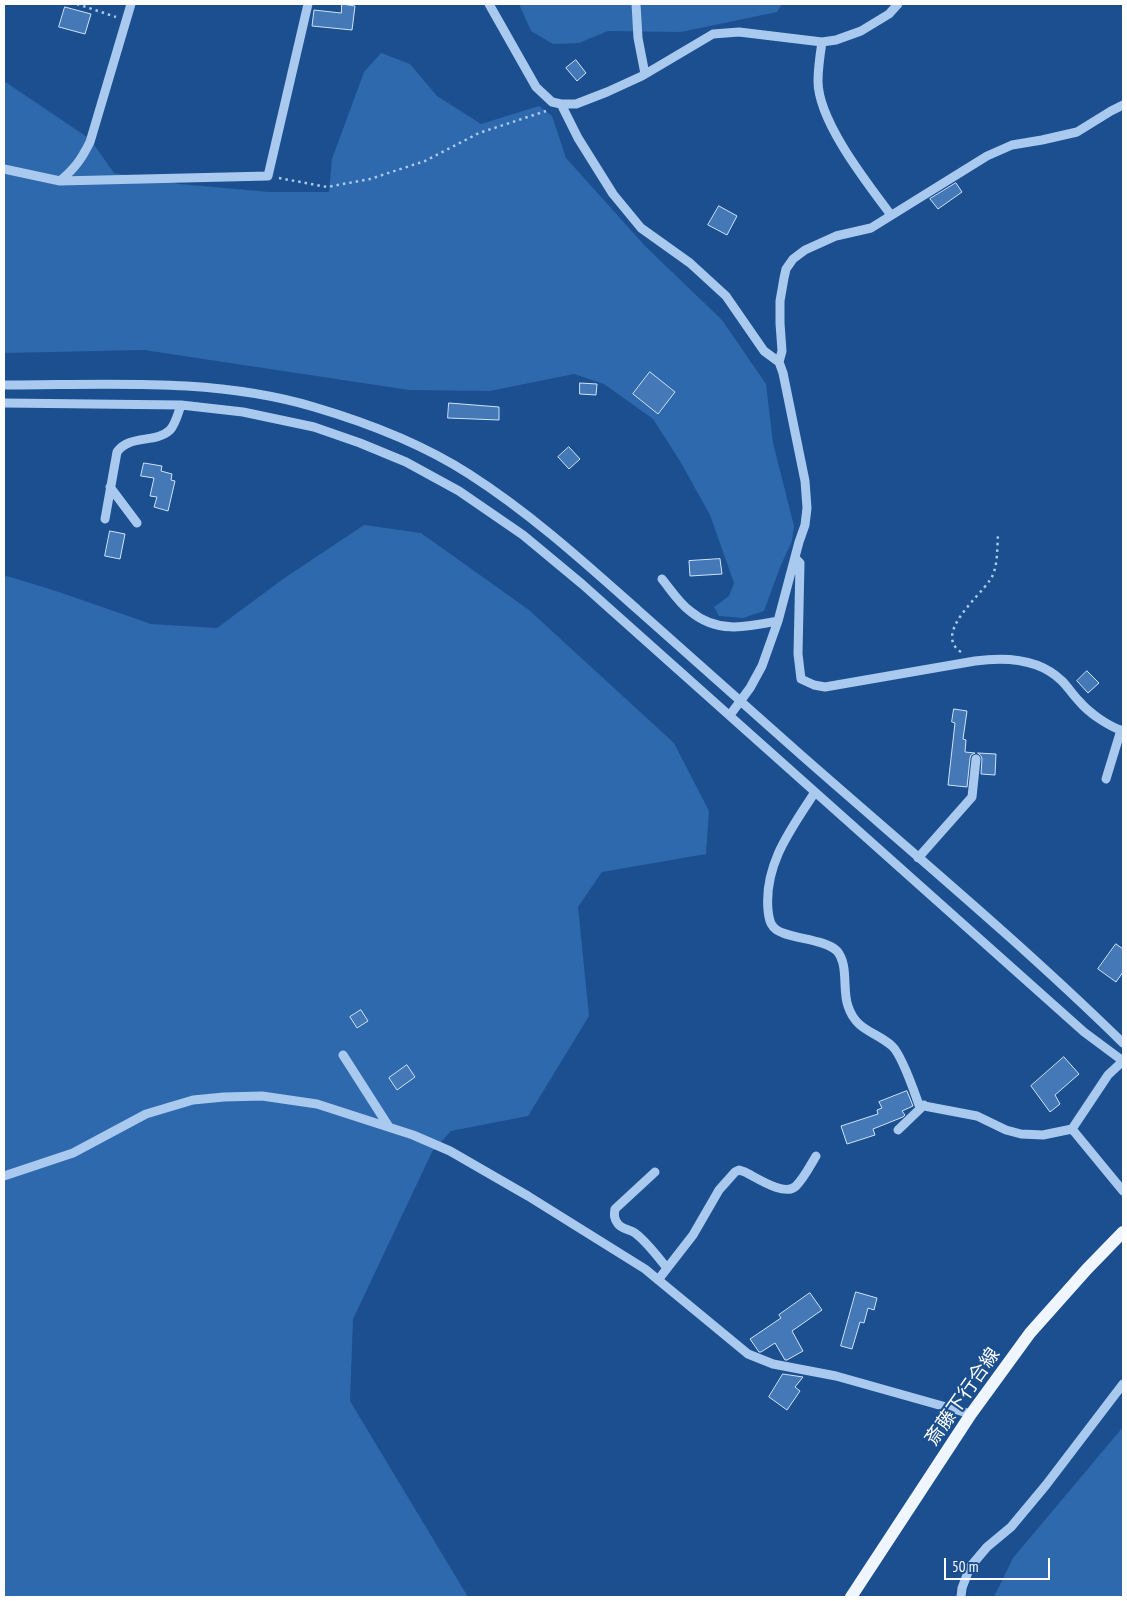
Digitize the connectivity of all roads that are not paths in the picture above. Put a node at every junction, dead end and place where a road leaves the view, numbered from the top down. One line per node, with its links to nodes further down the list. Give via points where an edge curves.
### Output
1 (130, 4): 11 (street, via 90,142 82,160)
2 (308, 4): 11 (street, via 268,176)
3 (489, 4): 8 (street, via 536,87 552,102)
4 (636, 4): 7 (street)
5 (898, 4): 6 (street, via 889,14 861,31)
6 (822, 42): 7 (street, via 739,32 713,34); 12 (street, via 818,81 821,103 844,148)
7 (645, 74): 8 (street, via 576,104)
8 (561, 104): 13 (street, via 613,194 641,228 690,263 726,296 764,351)
9 (1123, 106): 12 (street, via 1077,132 1012,145 987,156)
10 (4, 168): 11 (street)
11 (60, 181)
12 (891, 215): 13 (street, via 871,228 836,236 793,259 786,270 780,301 782,351)
13 (779, 362): 20 (street, via 805,481 805,525)
14 (4, 385): 23 (street, via 165,385 220,389 311,406 363,423 467,473 520,509)
15 (4, 403): 16 (street)
16 (182, 405): 17 (street, via 169,431 128,442 121,447 115,459); 24 (street, via 243,412 314,427 406,462 459,491 523,535)
17 (110, 487): 18 (street); 19 (street)
18 (105, 519)
19 (137, 523)
20 (795, 558): 22 (street); 25 (street, via 800,563 798,654 801,679 825,686 988,659 1011,659 1046,669 1062,680 1080,703)
21 (662, 579): 22 (street, via 689,611 703,621 732,628)
22 (778, 621): 23 (street, via 762,666)
23 (740, 700): 24 (street); 29 (street)
24 (730, 715): 28 (street)
25 (1122, 731): 27 (street)
26 (976, 759): 29 (street, via 972,797)
27 (1106, 779)
28 (815, 792): 32 (street, via 1084,1032); 33 (street, via 781,846 770,874 768,921 783,933 831,947 837,952 842,961 848,1006 858,1024 893,1047 919,1104)
29 (918, 858): 30 (street)
30 (1123, 1043)
31 (343, 1055): 34 (street)
32 (1123, 1061): 35 (street, via 1108,1075)
33 (924, 1105): 35 (street, via 977,1116 1021,1134 1043,1135); 36 (street)
34 (389, 1127): 39 (street, via 317,1104 262,1096 193,1100 146,1114 73,1153); 43 (street, via 450,1151 583,1230)
35 (1072, 1129): 40 (street)
36 (898, 1130)
37 (816, 1156): 42 (street, via 795,1187 789,1190 782,1190 739,1170 735,1172 719,1190)
38 (655, 1172): 42 (street, via 615,1209 614,1216 621,1227 641,1238)
39 (4, 1176)
40 (1123, 1191)
41 (1123, 1232): 45 (main road, 斎藤下行合線, via 1030,1333)
42 (667, 1268): 43 (street)
43 (658, 1280): 45 (street, via 748,1354 772,1364 836,1376)
44 (1123, 1384): 47 (street, via 1029,1506 970,1567)
45 (971, 1414): 46 (main road, 斎藤下行合線)
46 (851, 1597)
47 (960, 1597)

